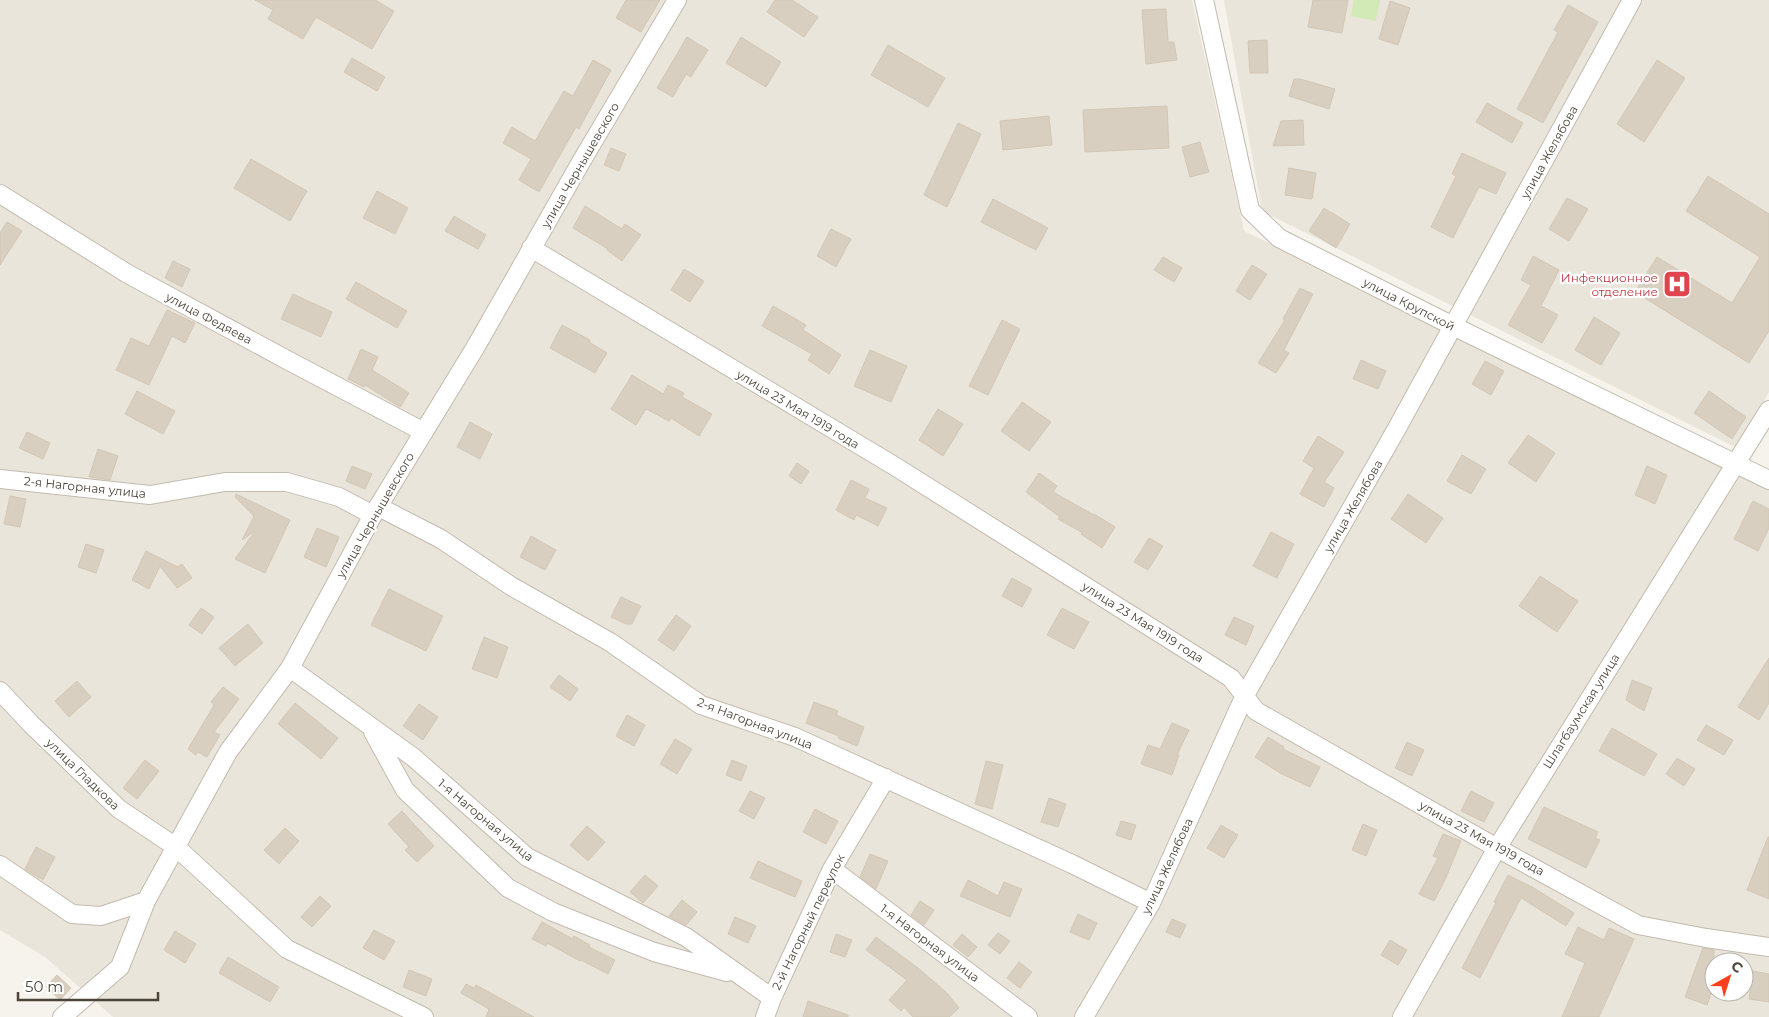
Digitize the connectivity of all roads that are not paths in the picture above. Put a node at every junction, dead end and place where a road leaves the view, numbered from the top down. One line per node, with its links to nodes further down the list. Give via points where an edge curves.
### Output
1 (677, 0): 5 (street, улица Чернышевского)
2 (1204, 0): 6 (street, улица Крупской, via 1250,210 1279,238)
3 (1632, 0): 6 (street, улица Желябова)
4 (0, 194): 8 (street, улица Федяева, via 128,274)
5 (532, 248): 8 (street, улица Чернышевского); 15 (street, улица 23 Мая 1919 года, via 896,468 1230,678)
6 (1453, 326): 9 (street, улица Крупской); 15 (street, улица Желябова)
7 (1769, 410): 9 (street, Шлагбаумская улица)
8 (424, 432): 12 (street, улица Чернышевского)
9 (1736, 463): 11 (street, улица Крупской); 19 (street, Шлагбаумская улица)
10 (0, 479): 12 (street, 2-я Нагорная улица, via 150,495 224,482 287,482)
11 (1769, 480)
12 (376, 511): 13 (street, улица Чернышевского); 17 (street, 2-я Нагорная улица, via 442,539 512,586 610,642 701,705 795,736)
13 (290, 668): 16 (street, 1-я Нагорная улица); 18 (street, улица Чернышевского, via 228,752)
14 (0, 691): 18 (street, улица Гладкова, via 119,809)
15 (1245, 695): 19 (street, улица 23 Мая 1919 года, via 1256,711); 23 (street, улица Желябова)
16 (371, 727): 25 (street, 1-я Нагорная улица, via 413,757 527,858 686,937); 25 (street, via 406,790 508,888 553,912 654,952)
17 (886, 778): 21 (street, 2-й Нагорный переулок); 23 (street, 2-я Нагорная улица)
18 (176, 847): 22 (street, улица Чернышевского); 28 (street, улица Гладкова, via 287,949)
19 (1497, 848): 24 (street, улица 23 Мая 1919 года, via 1638,924); 32 (street, Шлагбаумская улица)
20 (0, 866): 22 (street, via 72,914 101,916)
21 (832, 869): 26 (street, 2-й Нагорный переулок); 30 (street, 1-я Нагорная улица)
22 (146, 901): 27 (street, улица Чернышевского, via 120,967)
23 (1151, 903): 31 (street, улица Желябова)
24 (1769, 948)
25 (740, 975): 26 (street, 1-я Нагорная улица)
26 (772, 998): 29 (street, 2-й Нагорный переулок)
27 (62, 1017)
28 (424, 1017)
29 (765, 1017)
30 (1028, 1017)
31 (1084, 1017)
32 (1402, 1017)

